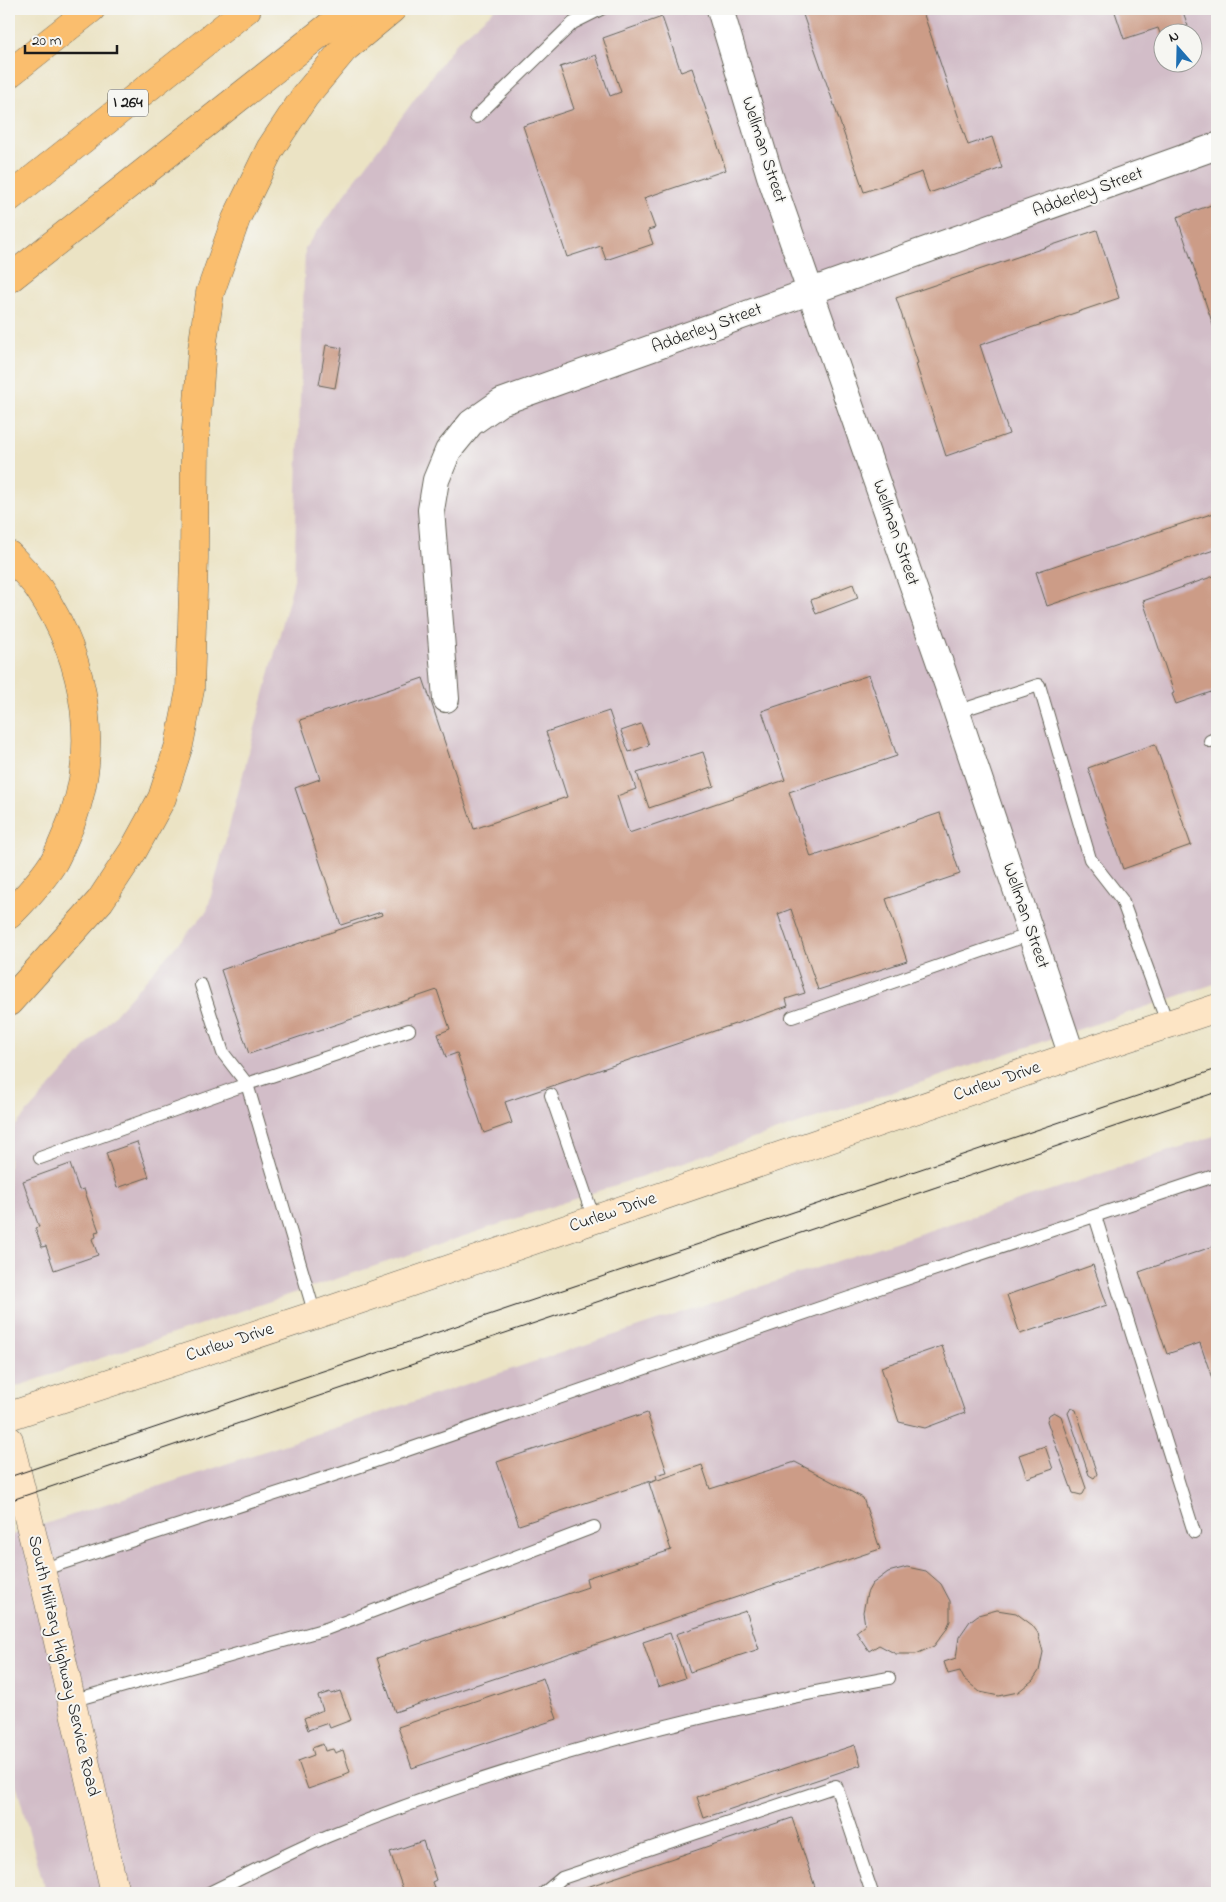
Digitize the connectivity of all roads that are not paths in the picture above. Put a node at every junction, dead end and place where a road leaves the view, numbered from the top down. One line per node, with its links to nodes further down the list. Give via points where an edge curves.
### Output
1 (91, 9): 7 (highway)
2 (247, 9): 10 (highway, I 264)
3 (351, 9): 11 (highway)
4 (392, 9): 19 (highway, via 344,49 305,96 270,149 236,218 210,293 202,349 195,442 190,690 179,745 162,798 100,901)
5 (601, 9): 8 (lane, via 573,22)
6 (720, 9): 12 (street, Wellman Street, via 770,176)
7 (9, 74)
8 (476, 117)
9 (1217, 146): 12 (street, Adderley Street)
10 (9, 198)
11 (9, 279)
12 (810, 292): 14 (street, Adderley Street, via 501,402 471,423 448,451 436,480 431,510); 15 (street, Wellman Street)
13 (9, 555): 16 (highway, via 38,588 75,662 85,703 87,744 74,817 54,862 31,894)
14 (446, 699)
15 (956, 712): 17 (street, Wellman Street); 22 (lane, via 1039,685 1090,859 1122,900)
16 (9, 915)
17 (1031, 934): 21 (lane); 24 (street, Wellman Street)
18 (201, 985): 25 (lane, via 223,1053)
19 (9, 1002)
20 (1217, 1008): 22 (street, Curlew Drive)
21 (792, 1018)
22 (1168, 1025): 24 (street, Curlew Drive)
23 (409, 1030): 25 (lane)
24 (1072, 1056): 30 (street, Curlew Drive)
25 (247, 1084): 27 (lane); 31 (lane)
26 (551, 1095): 30 (lane)
27 (40, 1158)
28 (1217, 1175): 29 (lane)
29 (1096, 1216): 35 (lane); 36 (lane, via 846,1298 343,1472)
30 (594, 1219): 31 (street, Curlew Drive)
31 (315, 1315): 32 (street, Curlew Drive)
32 (9, 1416)
33 (9, 1440): 36 (street, South Military Highway Service Road)
34 (594, 1527): 38 (lane, via 326,1629)
35 (1194, 1532)
36 (41, 1570): 38 (street, South Military Highway Service Road)
37 (889, 1678): 40 (lane, via 692,1719 553,1757 424,1799 326,1837)
38 (71, 1701): 39 (street, South Military Highway Service Road)
39 (115, 1893)
40 (209, 1893)
41 (544, 1893): 42 (lane, via 562,1878 836,1786)
42 (872, 1893)

